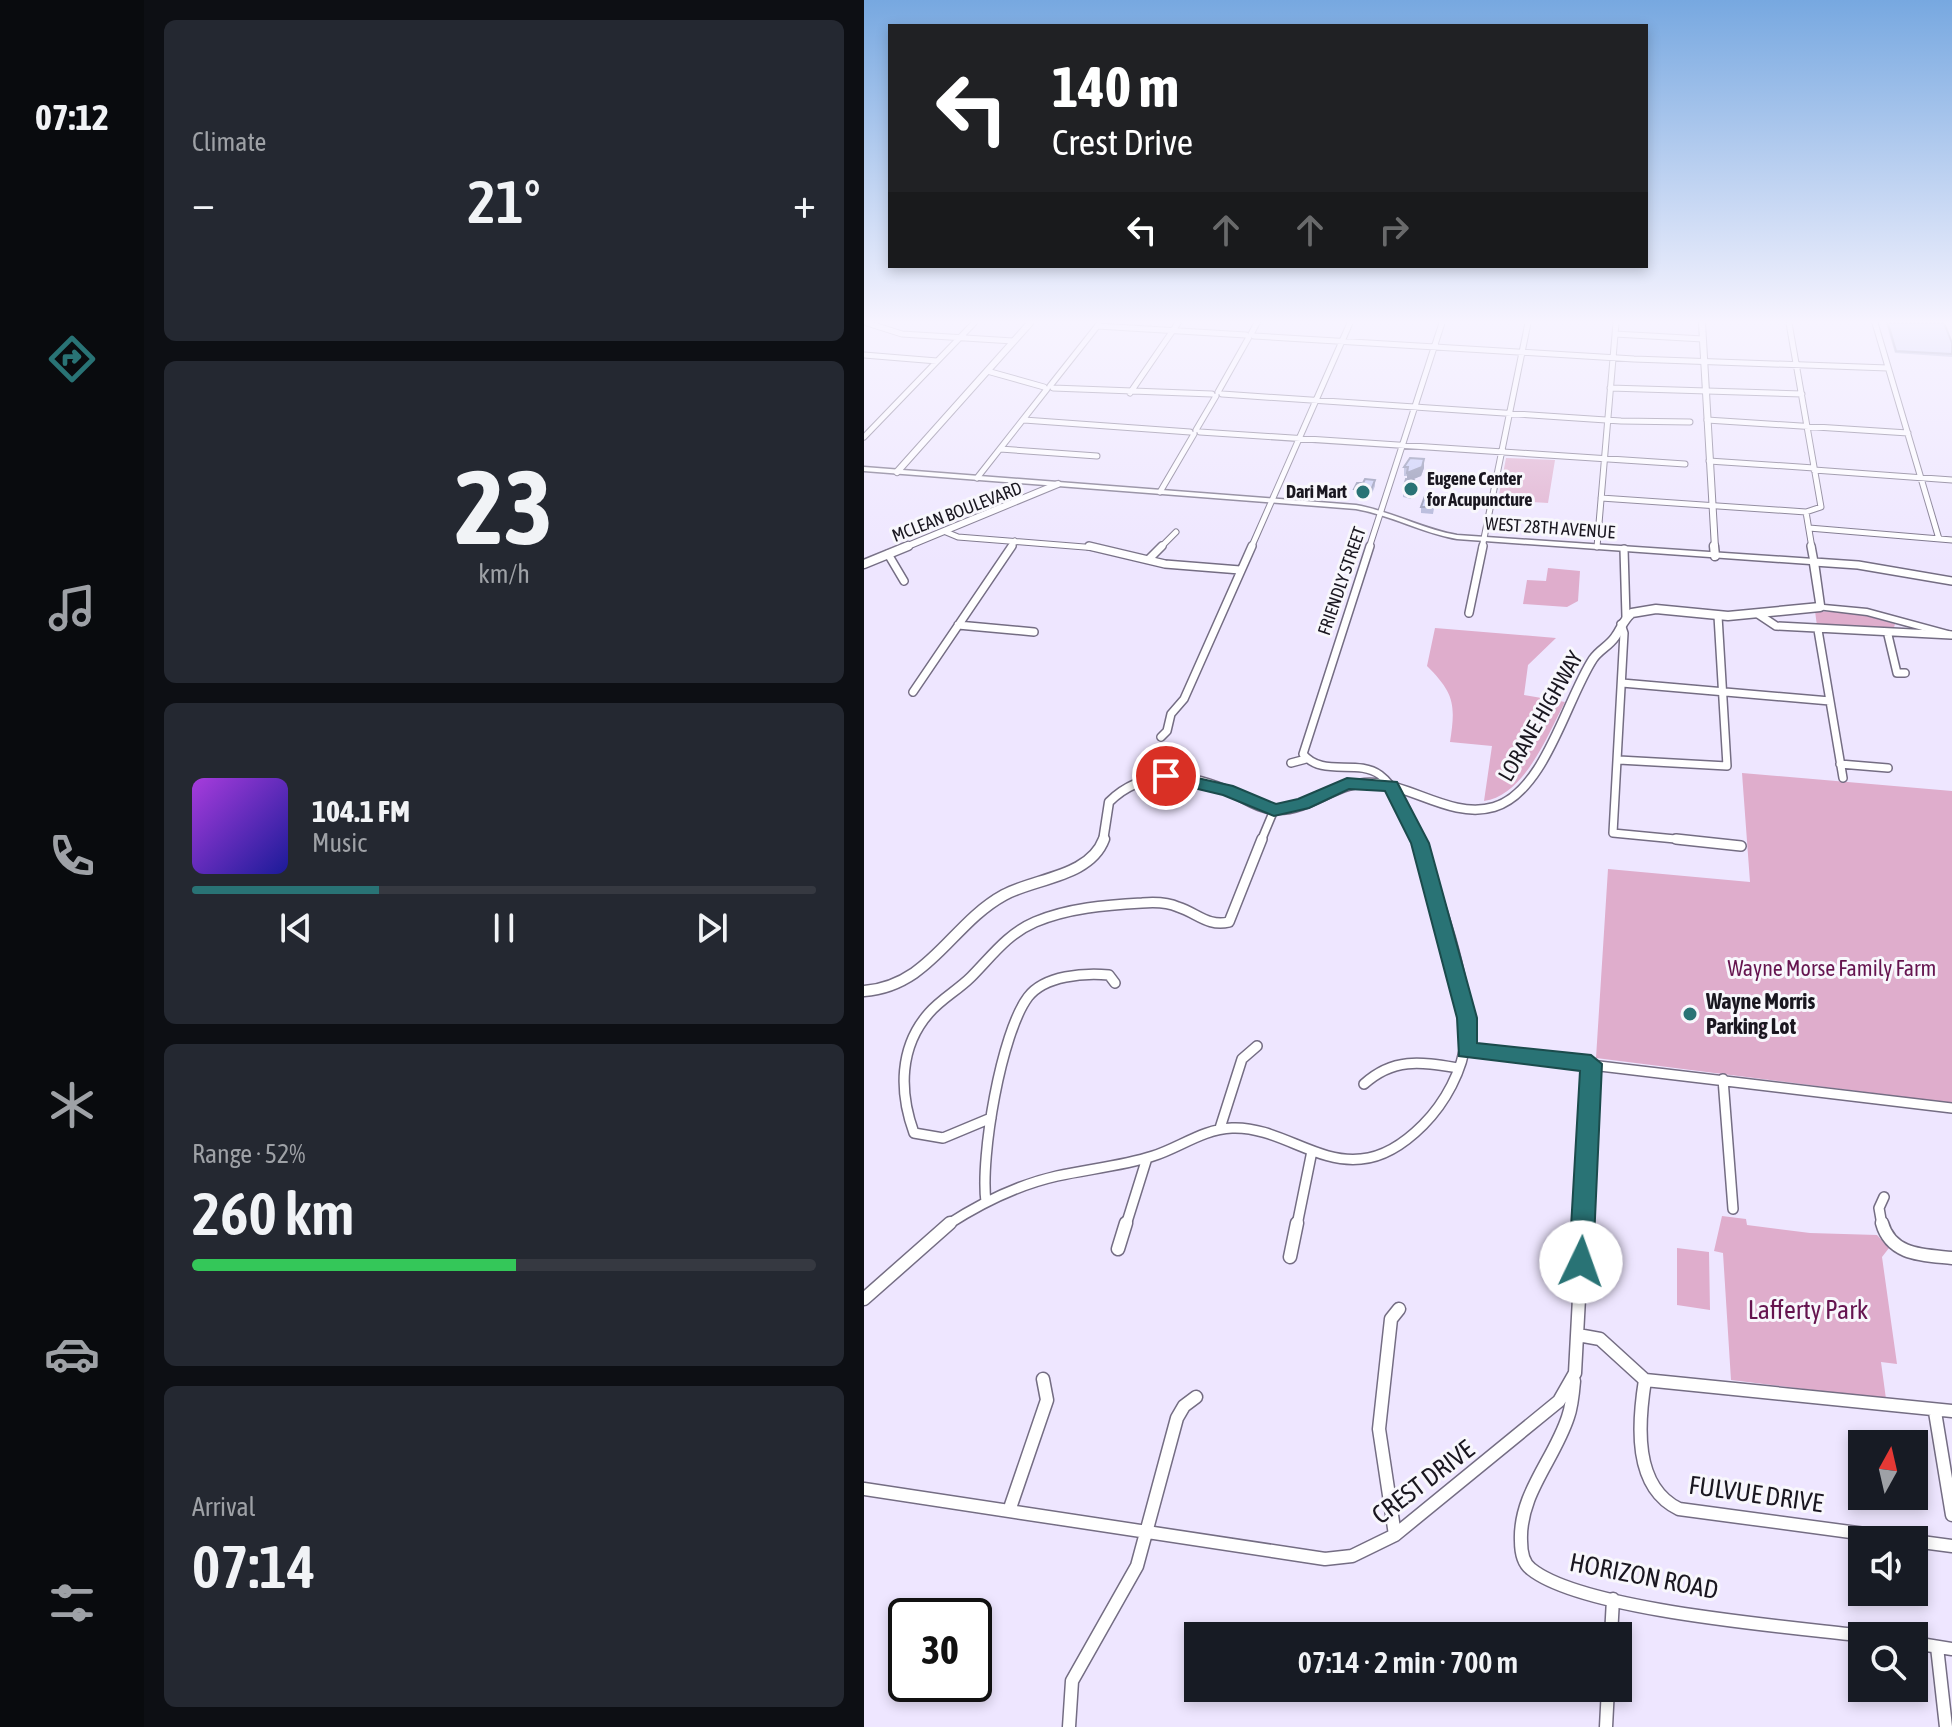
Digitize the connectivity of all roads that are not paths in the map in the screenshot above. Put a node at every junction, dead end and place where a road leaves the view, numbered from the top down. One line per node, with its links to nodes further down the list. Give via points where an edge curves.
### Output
1 (896, 404): 22 (street)
2 (958, 404): 33 (street)
3 (1037, 404): 15 (street)
4 (1211, 404): 20 (street)
5 (1314, 404): 23 (street)
6 (1358, 404): 13 (street)
7 (1416, 404): 13 (street, FRIENDLY STREET)
8 (1513, 404): 14 (street)
9 (1609, 404): 16 (street)
10 (1706, 404): 17 (street)
11 (1803, 404): 19 (street)
12 (1899, 404): 21 (street)
13 (1415, 407): 14 (street); 24 (street, FRIENDLY STREET)
14 (1511, 414): 16 (street); 26 (street)
15 (1024, 420): 20 (street); 25 (street)
16 (1608, 420): 18 (street); 28 (street)
17 (1707, 420): 19 (street); 29 (street)
18 (1690, 422)
19 (1807, 426): 21 (street); 32 (street)
20 (1195, 432): 23 (street); 38 (street)
21 (1908, 433): 35 (street)
22 (864, 437)
23 (1298, 439): 24 (street); 40 (street)
24 (1403, 447): 26 (street); 42 (street, FRIENDLY STREET)
25 (1000, 449): 27 (street); 34 (street)
26 (1502, 454): 28 (street); 47 (street)
27 (1097, 456)
28 (1604, 461): 30 (street); 39 (street)
29 (1709, 461): 32 (street); 41 (street)
30 (1685, 464)
31 (864, 469): 33 (main road, WEST 28TH AVENUE)
32 (1814, 469): 35 (street); 43 (street, via 1821,508)
33 (897, 472): 34 (main road, WEST 28TH AVENUE)
34 (977, 478): 37 (main road, WEST 28TH AVENUE)
35 (1920, 478): 36 (street); 48 (street)
36 (1952, 480)
37 (1058, 484): 38 (main road, WEST 28TH AVENUE); 45 (street, MCLEAN BOULEVARD)
38 (1160, 492): 40 (main road, WEST 28TH AVENUE)
39 (1601, 498): 41 (street); 51 (street)
40 (1271, 500): 42 (main road, WEST 28TH AVENUE); 58 (street)
41 (1712, 506): 43 (street); 54 (street)
42 (1383, 511): 47 (main road, WEST 28TH AVENUE, via 1431,533); 79 (street, FRIENDLY STREET, via 1304,749)
43 (1806, 512): 44 (street)
44 (1809, 528): 48 (street); 57 (street)
45 (946, 532): 50 (street); 53 (street, MCLEAN BOULEVARD)
46 (1176, 532): 55 (street)
47 (1485, 539): 51 (main road, WEST 28TH AVENUE); 64 (street)
48 (1939, 539): 49 (street)
49 (1952, 540)
50 (1015, 541): 55 (street, via 1084,544); 68 (street)
51 (1597, 547): 52 (main road, WEST 28TH AVENUE)
52 (1624, 549): 54 (main road, WEST 28TH AVENUE); 67 (street)
53 (888, 554): 56 (street, MCLEAN BOULEVARD); 59 (street)
54 (1715, 556): 57 (main road, WEST 28TH AVENUE)
55 (1149, 559): 58 (street)
56 (864, 564)
57 (1814, 568): 60 (street, via 1858,565); 61 (main road)
58 (1240, 570): 78 (street, via 1184,699)
59 (904, 581)
60 (1952, 581)
61 (1818, 593): 62 (main road); 63 (main road)
62 (1820, 607): 63 (main road); 65 (street)
63 (1852, 610): 72 (main road)
64 (1469, 613)
65 (1758, 614): 66 (street); 69 (street, via 1773,626)
66 (1718, 616): 67 (street, via 1650,609); 75 (street)
67 (1623, 620): 74 (street); 85 (street, LORANE HIGHWAY, via 1592,661 1575,701 1529,777 1506,802 1470,808)
68 (958, 625): 70 (street); 76 (street)
69 (1818, 630): 71 (street); 77 (street)
70 (1034, 632)
71 (1888, 635): 72 (street); 73 (street, via 1897,673)
72 (1951, 635)
73 (1905, 673)
74 (1622, 683): 75 (street); 80 (street)
75 (1723, 691): 77 (street); 80 (street, via 1725,767)
76 (913, 692)
77 (1830, 701): 82 (street)
78 (1161, 737)
79 (1306, 759): 81 (street); 85 (street, via 1373,770)
80 (1619, 760): 87 (street, via 1613,831)
81 (1291, 763)
82 (1840, 764): 83 (street); 84 (street)
83 (1888, 768)
84 (1843, 778)
85 (1391, 786): 86 (street, LORANE HIGHWAY, via 1347,783 1303,804); 91 (street, via 1420,843 1467,1018)
86 (1274, 810): 89 (street, via 1190,779 1153,777 1130,784 1109,802 1104,840 1093,858 1015,887 908,979); 97 (street, via 1231,920 1223,925 1165,903 1122,904 1035,922 1007,940 930,1011 904,1065 906,1113 914,1133 940,1138)
87 (1741, 846)
88 (1115, 983): 97 (street, via 1109,975 1077,975 1043,985 1028,997)
89 (864, 991)
90 (1257, 1046): 98 (street, via 1242,1059)
91 (1466, 1050): 92 (street); 93 (street)
92 (1591, 1064): 94 (street); 109 (street, CREST DRIVE)
93 (1458, 1068): 95 (street, via 1396,1062); 99 (street, via 1445,1099 1390,1150 1351,1160)
94 (1723, 1079): 96 (street); 103 (street)
95 (1364, 1084)
96 (1952, 1108)
97 (991, 1118): 102 (street, via 981,1179)
98 (1220, 1128): 99 (street, via 1267,1132); 100 (street)
99 (1312, 1151): 105 (street)
100 (1147, 1158): 102 (street, via 1044,1179); 104 (street)
101 (1884, 1197): 106 (street, via 1879,1206 1889,1243 1903,1251)
102 (986, 1202): 107 (street, via 937,1230)
103 (1733, 1209)
104 (1118, 1249)
105 (1290, 1257)
106 (1952, 1258)
107 (864, 1299)
108 (1399, 1309): 121 (street, via 1391,1319 1379,1429)
109 (1578, 1335): 110 (street, CREST DRIVE); 112 (street, via 1600,1339)
110 (1575, 1373): 121 (street, CREST DRIVE, via 1559,1401); 124 (street, HORIZON ROAD, via 1566,1423 1529,1494 1521,1552 1528,1567 1543,1578)
111 (1043, 1379): 117 (street, via 1047,1400)
112 (1645, 1380): 115 (street); 119 (street, FULVUE DRIVE, via 1642,1462 1650,1487 1662,1501 1679,1509)
113 (1196, 1397): 120 (street, via 1177,1418)
114 (1952, 1411): 115 (street)
115 (1935, 1412): 118 (street)
116 (864, 1489): 117 (street, CREST DRIVE)
117 (1009, 1511): 120 (street, CREST DRIVE)
118 (1952, 1515)
119 (1848, 1531)
120 (1147, 1532): 121 (street, CREST DRIVE, via 1325,1559 1352,1556); 131 (street, via 1131,1582 1081,1657)
121 (1395, 1535)
122 (1928, 1542): 123 (street, FULVUE DRIVE)
123 (1952, 1546)
124 (1613, 1599): 125 (street); 126 (street, HORIZON ROAD)
125 (1612, 1622)
126 (1848, 1634)
127 (1928, 1645): 128 (street)
128 (1937, 1647): 129 (street); 133 (street)
129 (1952, 1649)
130 (1607, 1702): 132 (street)
131 (1069, 1727)
132 (1606, 1727)
133 (1946, 1727)

